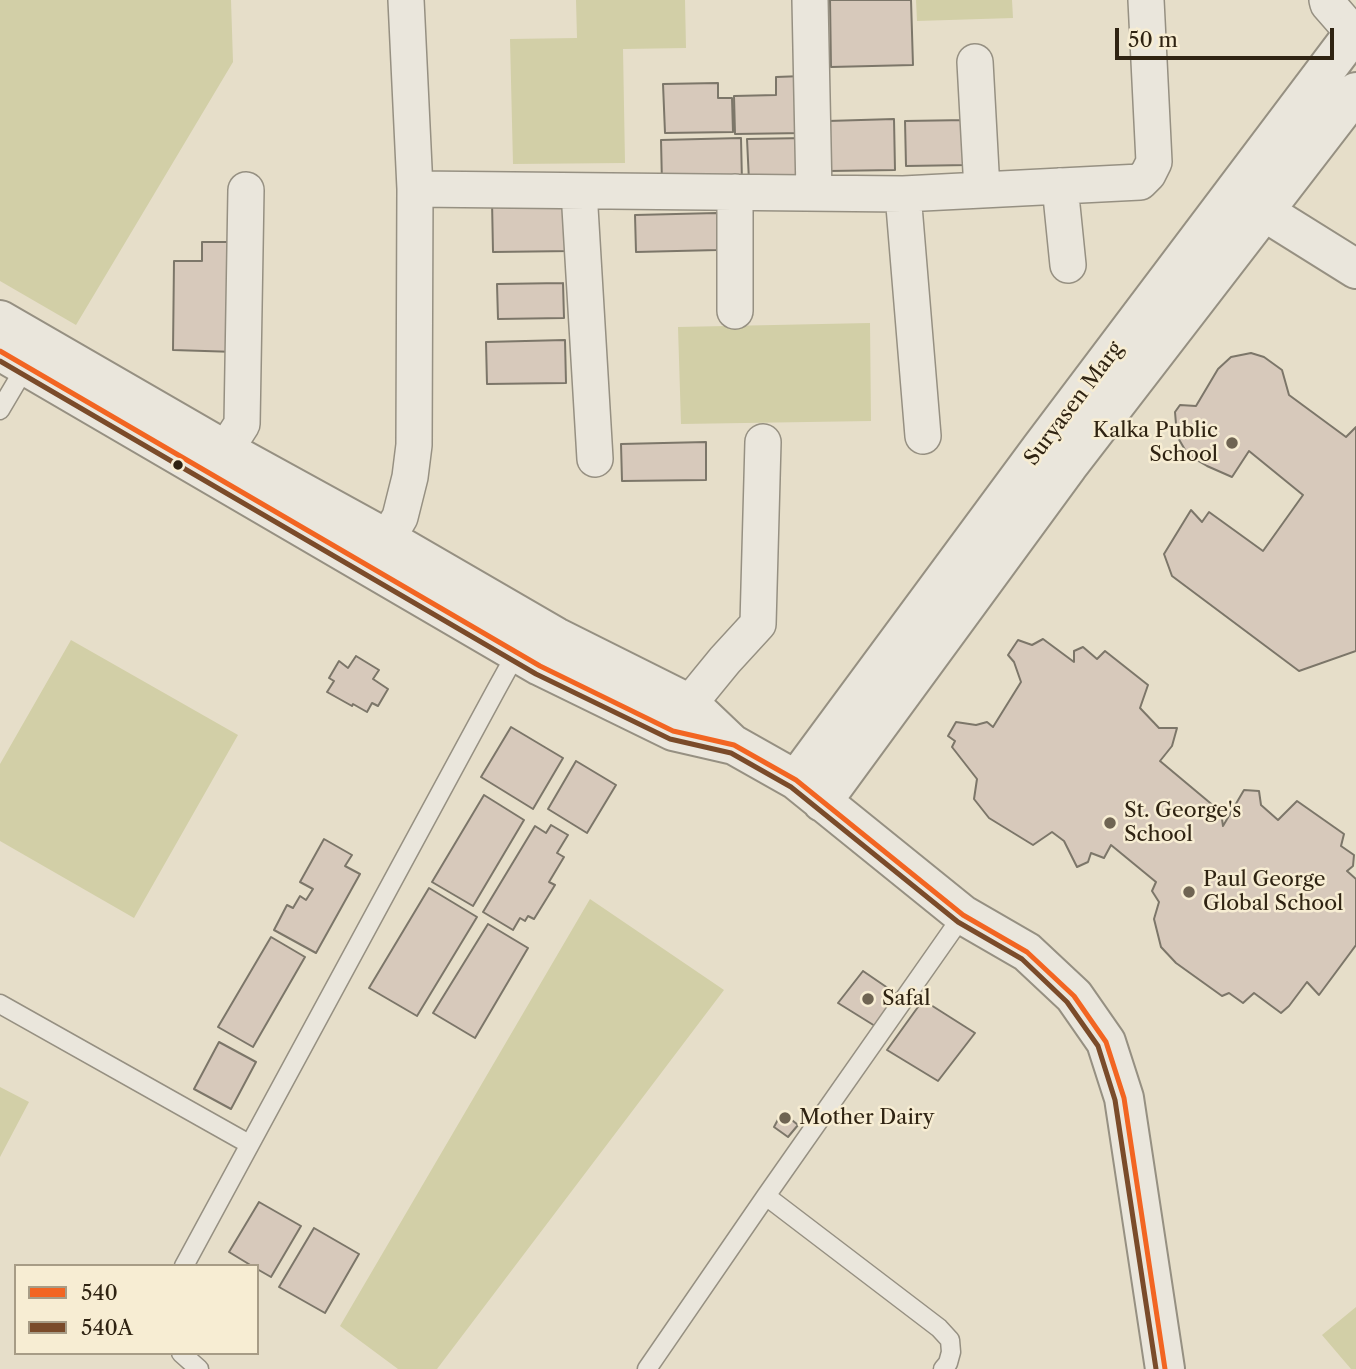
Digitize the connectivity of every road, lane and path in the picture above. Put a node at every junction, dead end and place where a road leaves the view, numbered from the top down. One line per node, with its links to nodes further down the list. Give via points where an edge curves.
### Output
1 (407, 0): 9 (street)
2 (810, 0): 14 (street)
3 (1146, 0): 8 (street, via 1154,162 1140,182)
4 (1327, 0): 5 (street)
5 (1355, 33): 16 (street, Suryasen Marg)
6 (975, 62): 11 (street)
7 (1356, 92): 16 (street, Suryasen Marg)
8 (1060, 186): 11 (street); 17 (street)
9 (415, 188): 12 (street); 27 (street, via 414,445 400,517)
10 (246, 190): 26 (street, via 242,424)
11 (982, 190): 15 (street)
12 (579, 191): 13 (street); 25 (street)
13 (735, 192): 14 (street); 19 (street)
14 (814, 193): 15 (street)
15 (903, 194): 23 (street)
16 (1249, 202): 18 (street); 30 (street, Suryasen Marg, via 1041,448)
17 (1068, 265)
18 (1356, 269)
19 (735, 311)
20 (0, 320): 26 (street)
21 (13, 358): 22 (lane); 26 (street)
22 (0, 410)
23 (923, 436)
24 (763, 442): 29 (street, via 758,624)
25 (595, 459)
26 (217, 462): 27 (street); 28 (street)
27 (387, 539): 29 (street, via 556,637)
28 (517, 652): 29 (street, via 540,666); 33 (lane)
29 (682, 718): 30 (street)
30 (809, 791): 31 (street)
31 (963, 915): 34 (lane); 40 (street, via 1027,953 1074,996 1106,1042 1124,1098)
32 (0, 1004): 33 (lane)
33 (249, 1144): 35 (lane)
34 (766, 1196): 38 (lane); 39 (lane, via 939,1328 950,1340 951,1352)
35 (185, 1264)
36 (183, 1355): 37 (lane)
37 (199, 1369)
38 (647, 1369)
39 (943, 1369)
40 (1165, 1369)

